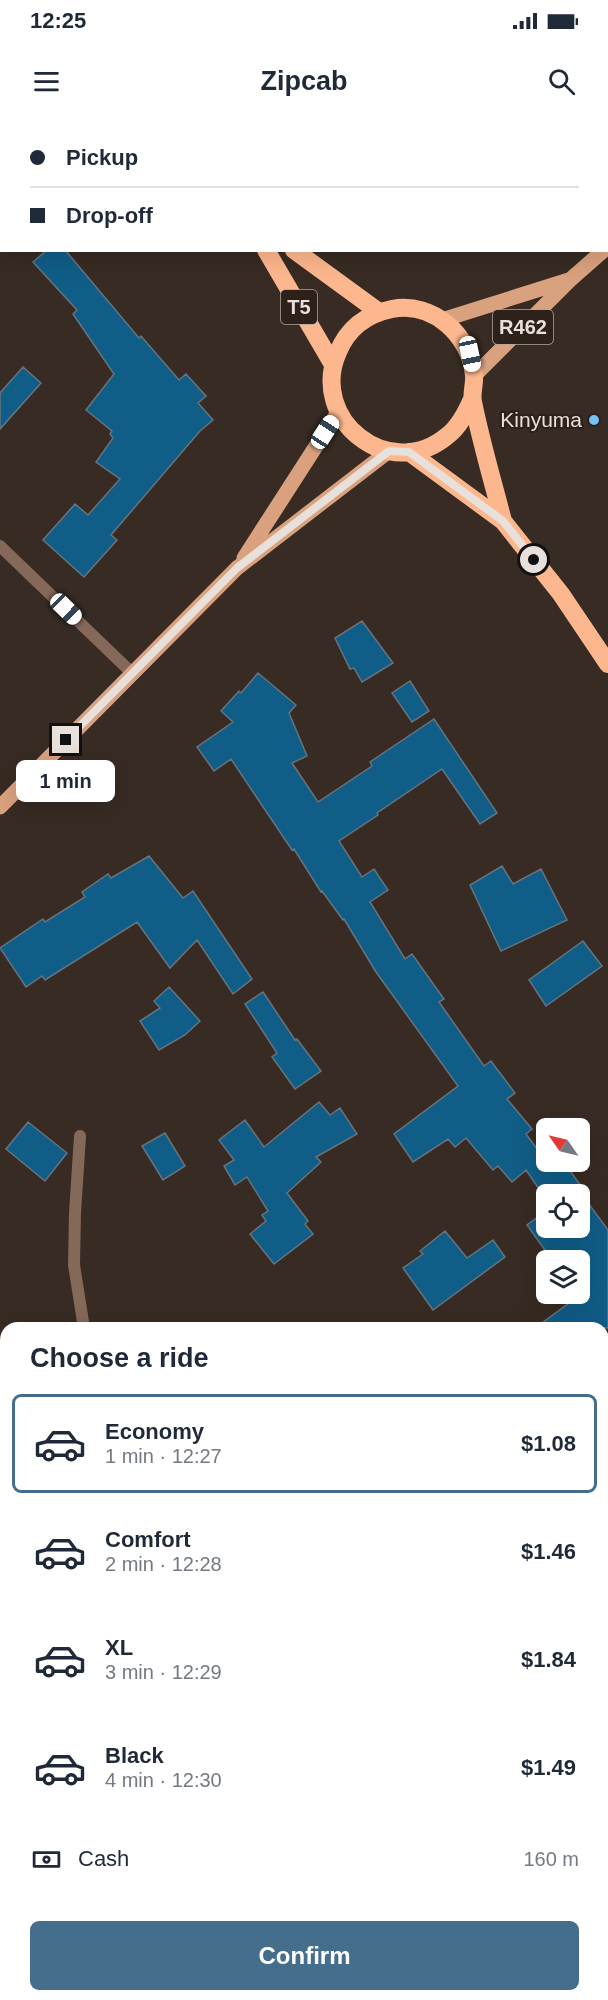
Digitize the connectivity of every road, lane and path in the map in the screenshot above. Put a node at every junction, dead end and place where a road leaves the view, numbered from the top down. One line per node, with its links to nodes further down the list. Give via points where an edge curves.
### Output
1 (267, 252): 7 (highway, T5)
2 (297, 252): 5 (highway, T5)
3 (603, 252): 4 (main road, R462)
4 (571, 279): 6 (main road, R462); 8 (main road, R462)
5 (379, 312): 6 (highway, via 423,310); 7 (highway, via 360,322 342,340)
6 (442, 320): 8 (highway, via 459,335 470,354)
7 (332, 363): 10 (highway, via 330,388)
8 (474, 376): 9 (highway)
9 (472, 399): 12 (highway, via 462,420 447,436 429,447); 13 (highway)
10 (338, 412): 11 (highway, via 352,433 369,445); 15 (main road)
11 (389, 451): 12 (highway); 15 (main road)
12 (409, 452): 13 (highway)
13 (503, 521): 16 (highway, via 561,594)
14 (0, 546): 17 (street)
15 (237, 568): 17 (main road)
16 (608, 664)
17 (132, 673): 18 (main road)
18 (0, 807)
19 (80, 1136): 20 (street, via 75,1265)
20 (83, 1322)

